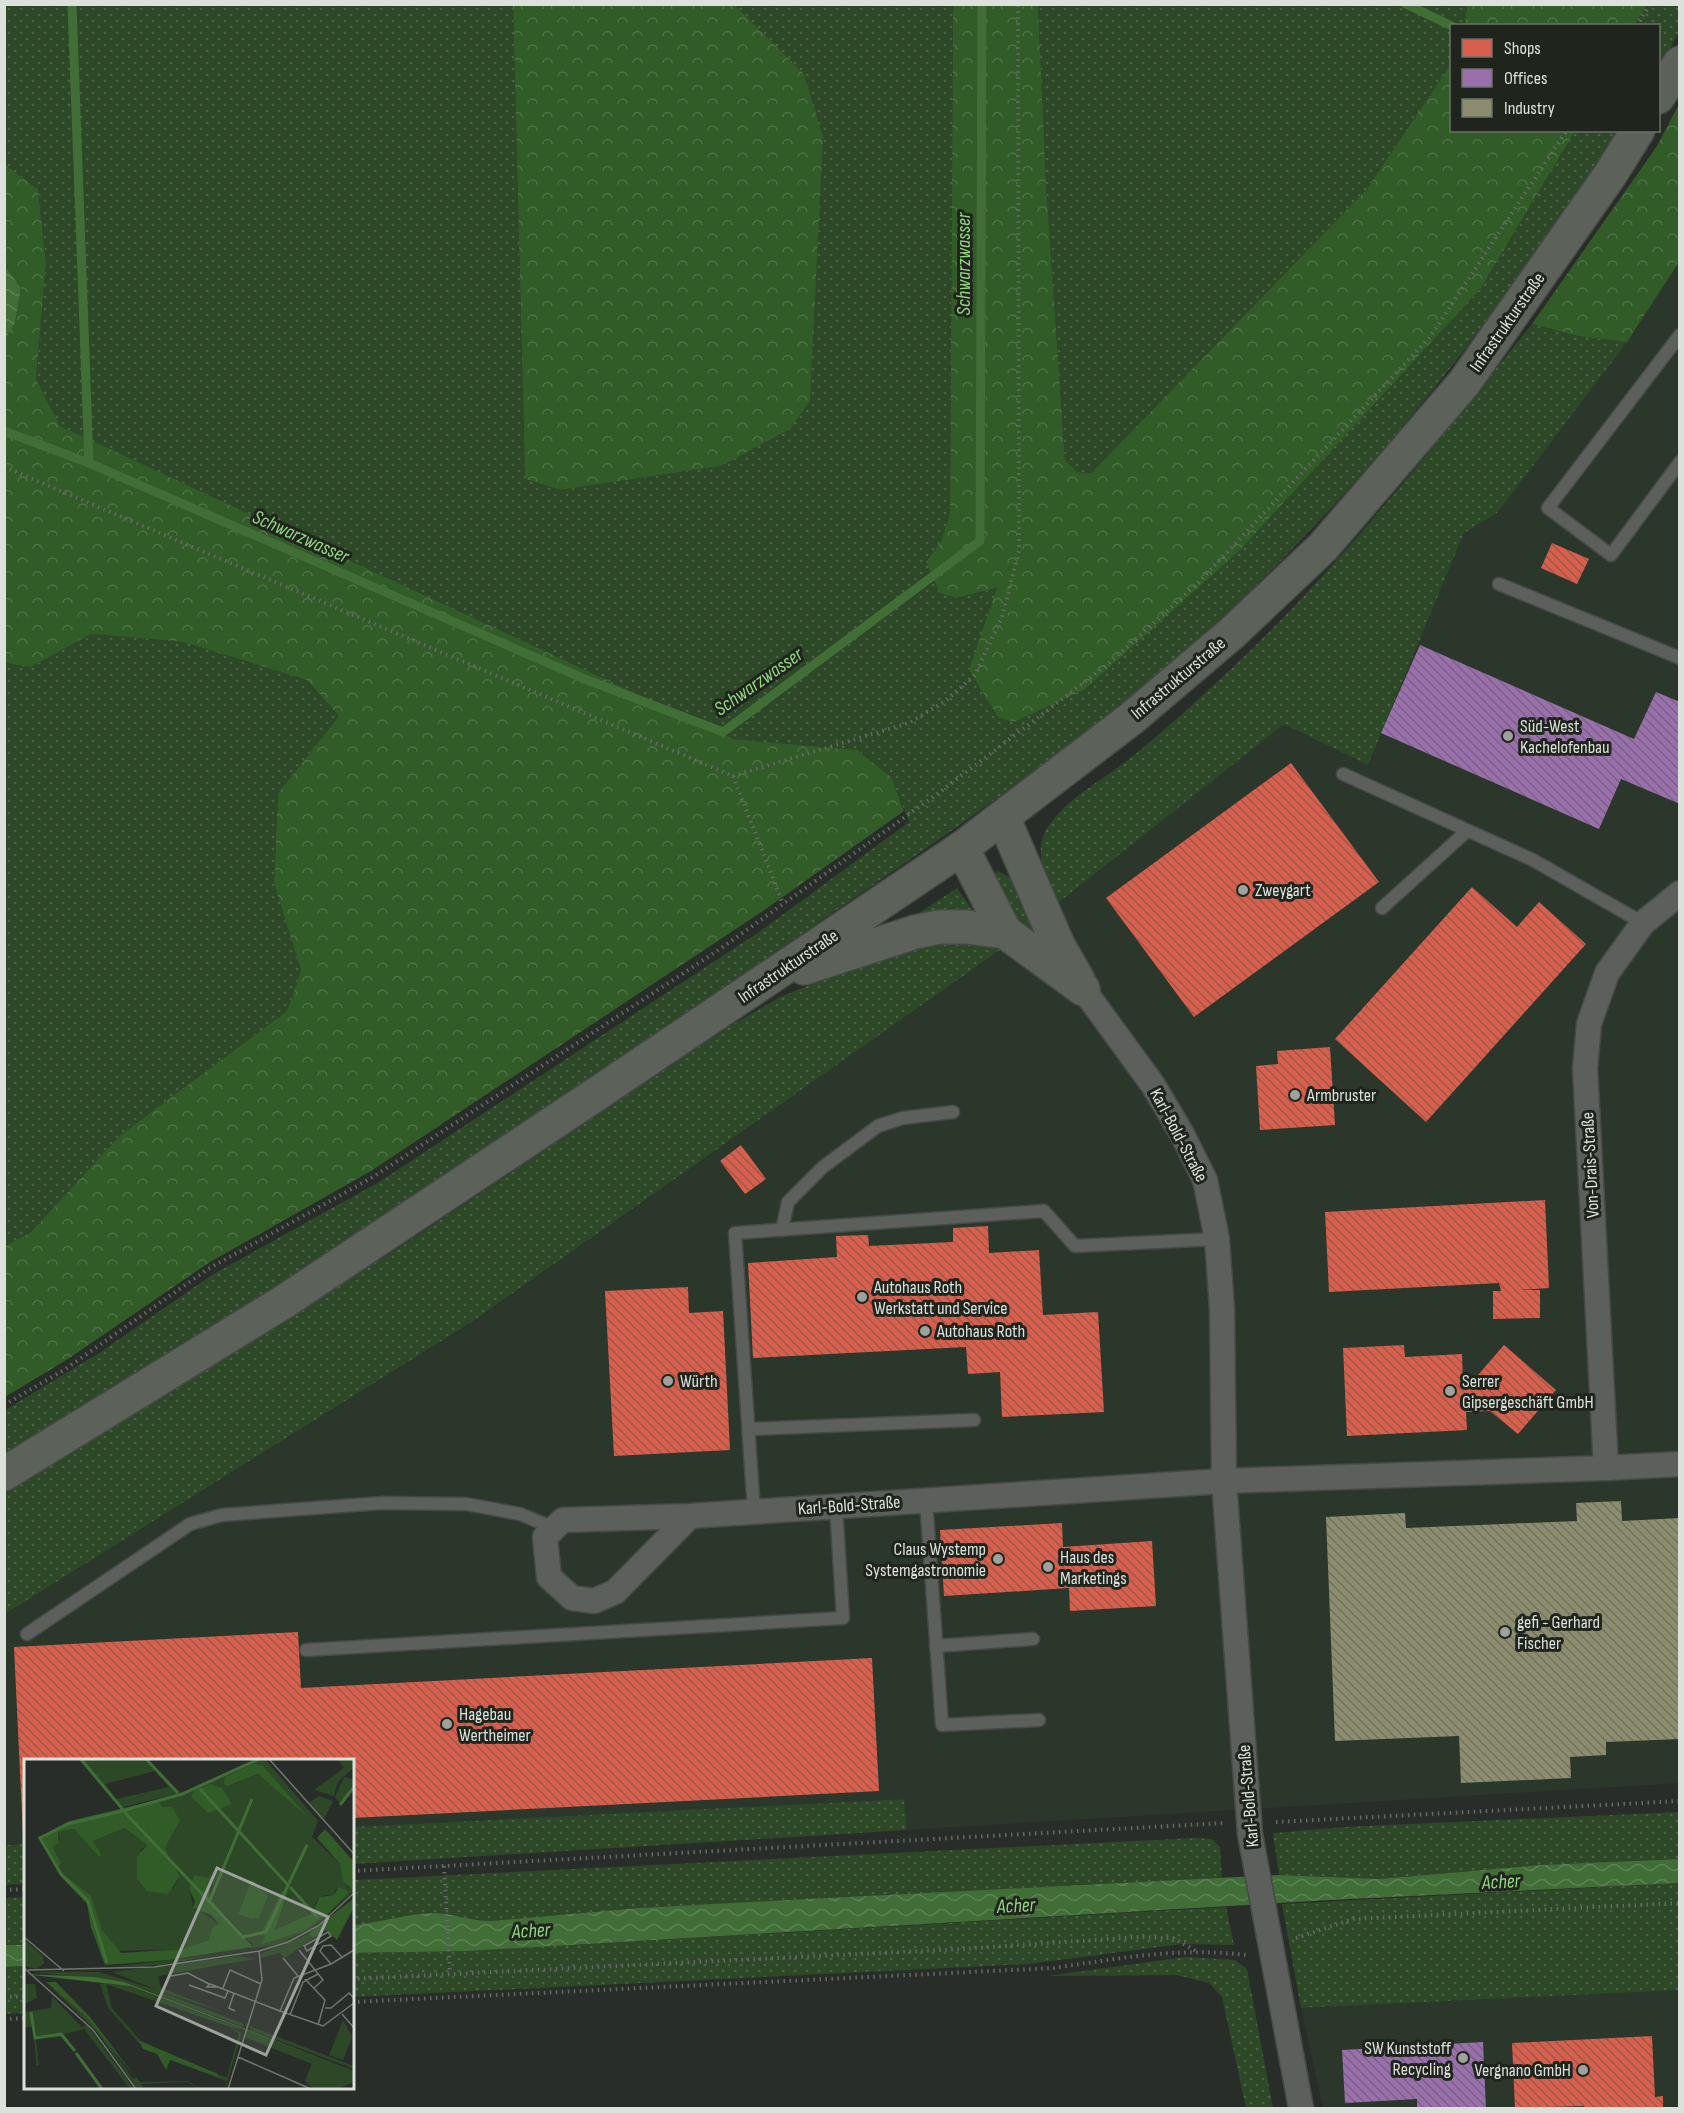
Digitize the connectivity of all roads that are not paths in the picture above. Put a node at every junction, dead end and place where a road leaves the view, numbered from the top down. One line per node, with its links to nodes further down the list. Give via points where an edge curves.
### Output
1 (1680, 63): 2 (street)
2 (1660, 95)
3 (1637, 132): 9 (street, Infrastrukturstraße, via 1464,383 1323,547 1232,633 1132,718)
4 (1680, 335): 5 (lane, via 1548,508 1611,555)
5 (1680, 462)
6 (1499, 584): 7 (lane)
7 (1680, 658)
8 (1343, 774): 10 (lane)
9 (1003, 817): 11 (street, Infrastrukturstraße); 17 (street, via 1058,945)
10 (1467, 831): 13 (lane); 14 (lane, via 1533,860)
11 (962, 848): 15 (street); 16 (street, Infrastrukturstraße)
12 (1680, 893): 14 (street, Von-Drais-Straße)
13 (1382, 908)
14 (1643, 923): 24 (street, Von-Drais-Straße, via 1607,973 1589,1023 1585,1068)
15 (1005, 932): 16 (street, via 939,927); 17 (street)
16 (768, 980): 25 (street, Infrastrukturstraße, via 282,1303)
17 (1083, 989): 20 (street, Karl-Bold-Straße, via 1153,1085 1182,1134 1205,1180)
18 (953, 1112): 19 (lane, via 903,1118 878,1126 823,1167 788,1202)
19 (782, 1230): 20 (lane, via 1044,1211 1075,1246); 22 (lane, via 735,1233)
20 (1217, 1239): 26 (street, Karl-Bold-Straße)
21 (974, 1420): 22 (lane)
22 (749, 1429): 29 (lane)
23 (1680, 1464): 24 (street)
24 (1606, 1468): 26 (street)
25 (4, 1474)
26 (1224, 1481): 27 (street, Karl-Bold-Straße); 37 (street, Karl-Bold-Straße, via 1249,1827)
27 (926, 1500): 28 (street, Karl-Bold-Straße); 34 (lane)
28 (836, 1506): 29 (street, Karl-Bold-Straße); 35 (lane, via 843,1618)
29 (754, 1511): 30 (street, Karl-Bold-Straße)
30 (690, 1515): 31 (street, Karl-Bold-Straße, via 563,1520); 31 (street, via 615,1592 594,1601 572,1598 549,1577 545,1537)
31 (554, 1528): 32 (lane, via 520,1514 466,1504 382,1503 222,1515 190,1524)
32 (27, 1634)
33 (1033, 1639): 34 (lane)
34 (936, 1646): 36 (lane, via 942,1725)
35 (306, 1650)
36 (1039, 1720)
37 (1301, 2109)

